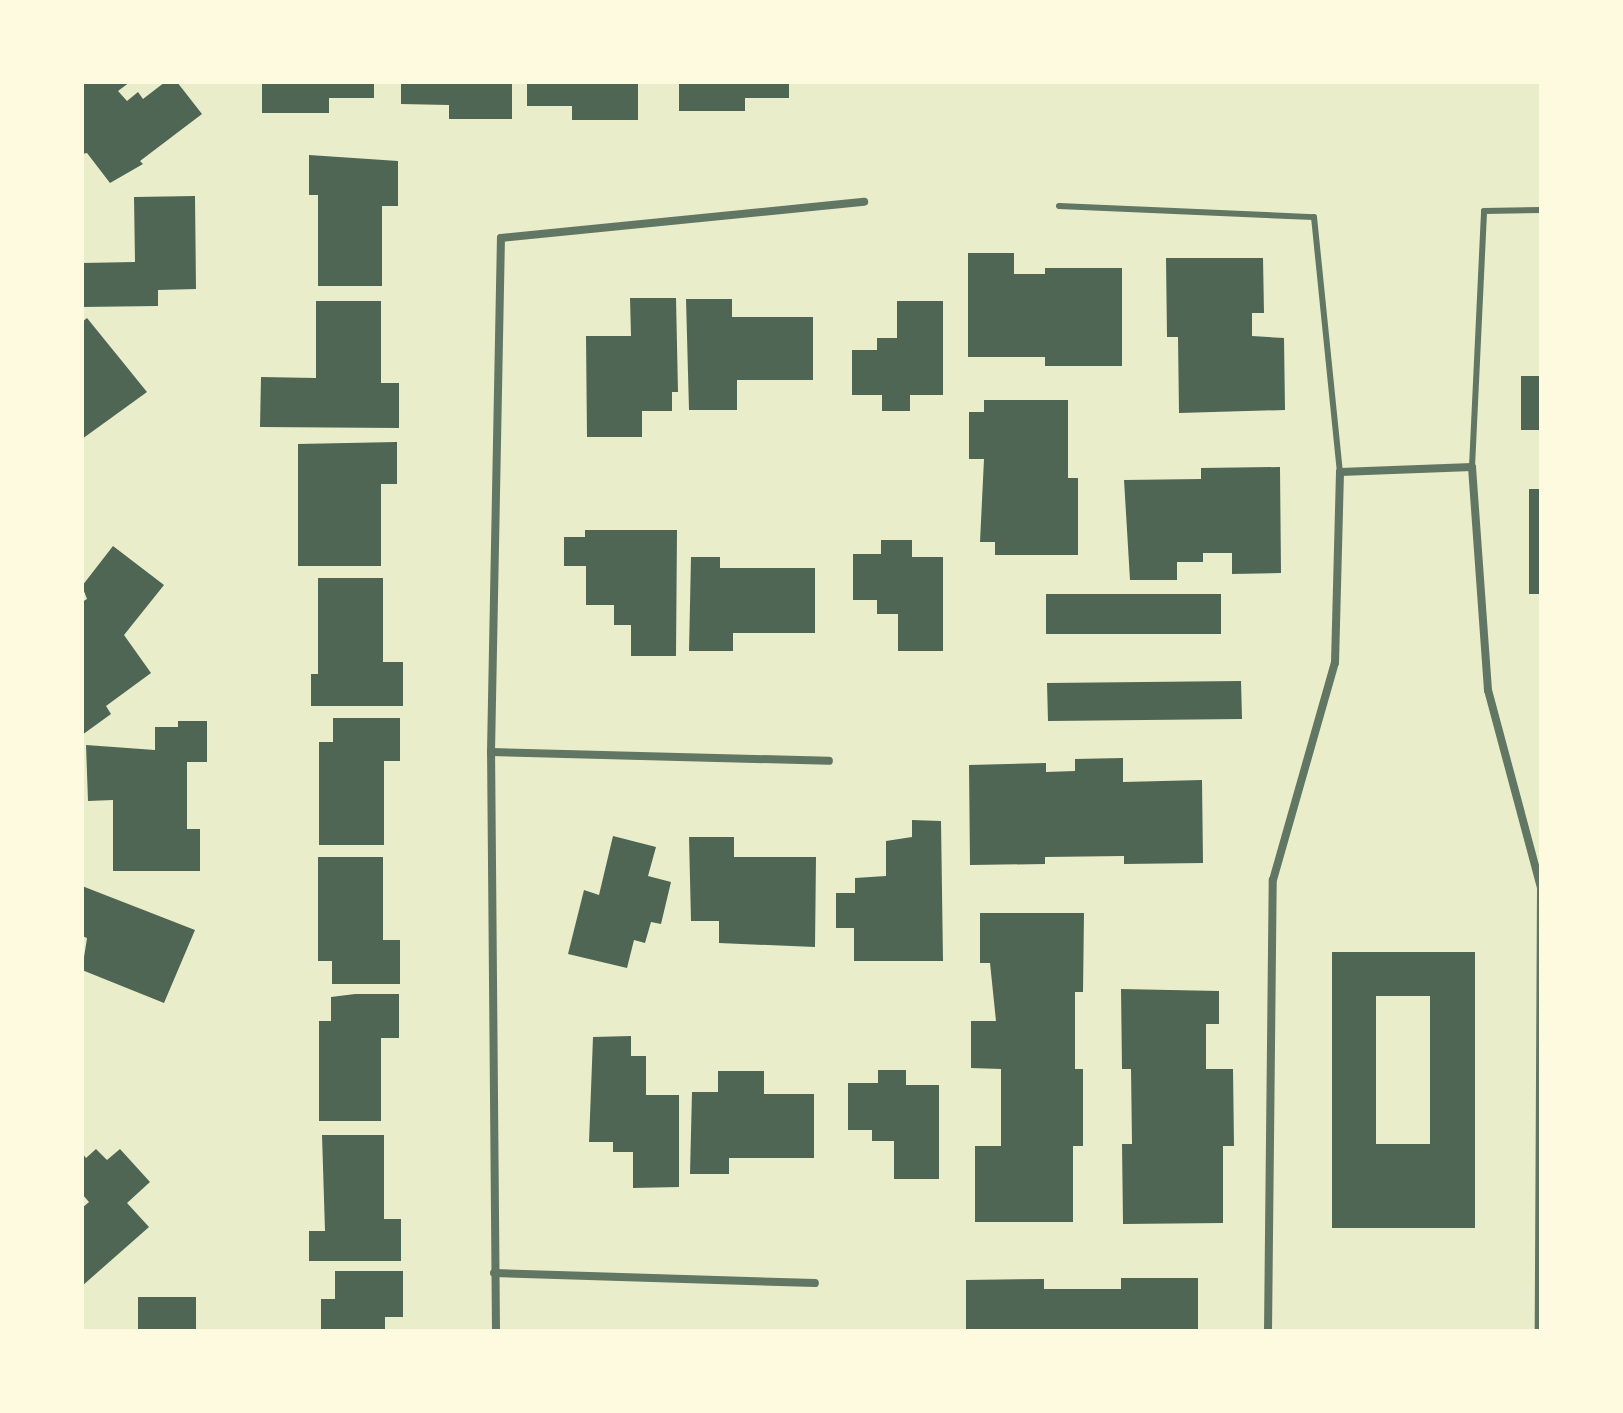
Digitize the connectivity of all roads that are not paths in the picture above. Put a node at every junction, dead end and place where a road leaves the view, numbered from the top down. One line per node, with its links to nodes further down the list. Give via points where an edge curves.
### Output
1 (864, 202): 6 (street, via 501,238)
2 (1059, 206): 5 (lane, via 1314,217)
3 (1541, 210): 4 (lane, via 1484,211)
4 (1472, 467): 5 (street); 12 (street, via 1488,690 1541,888)
5 (1340, 472): 11 (street, via 1335,663 1273,880)
6 (491, 752): 7 (street); 8 (street)
7 (829, 761)
8 (494, 1273): 9 (street); 10 (street)
9 (815, 1283)
10 (496, 1331)
11 (1268, 1331)
12 (1539, 1331)

